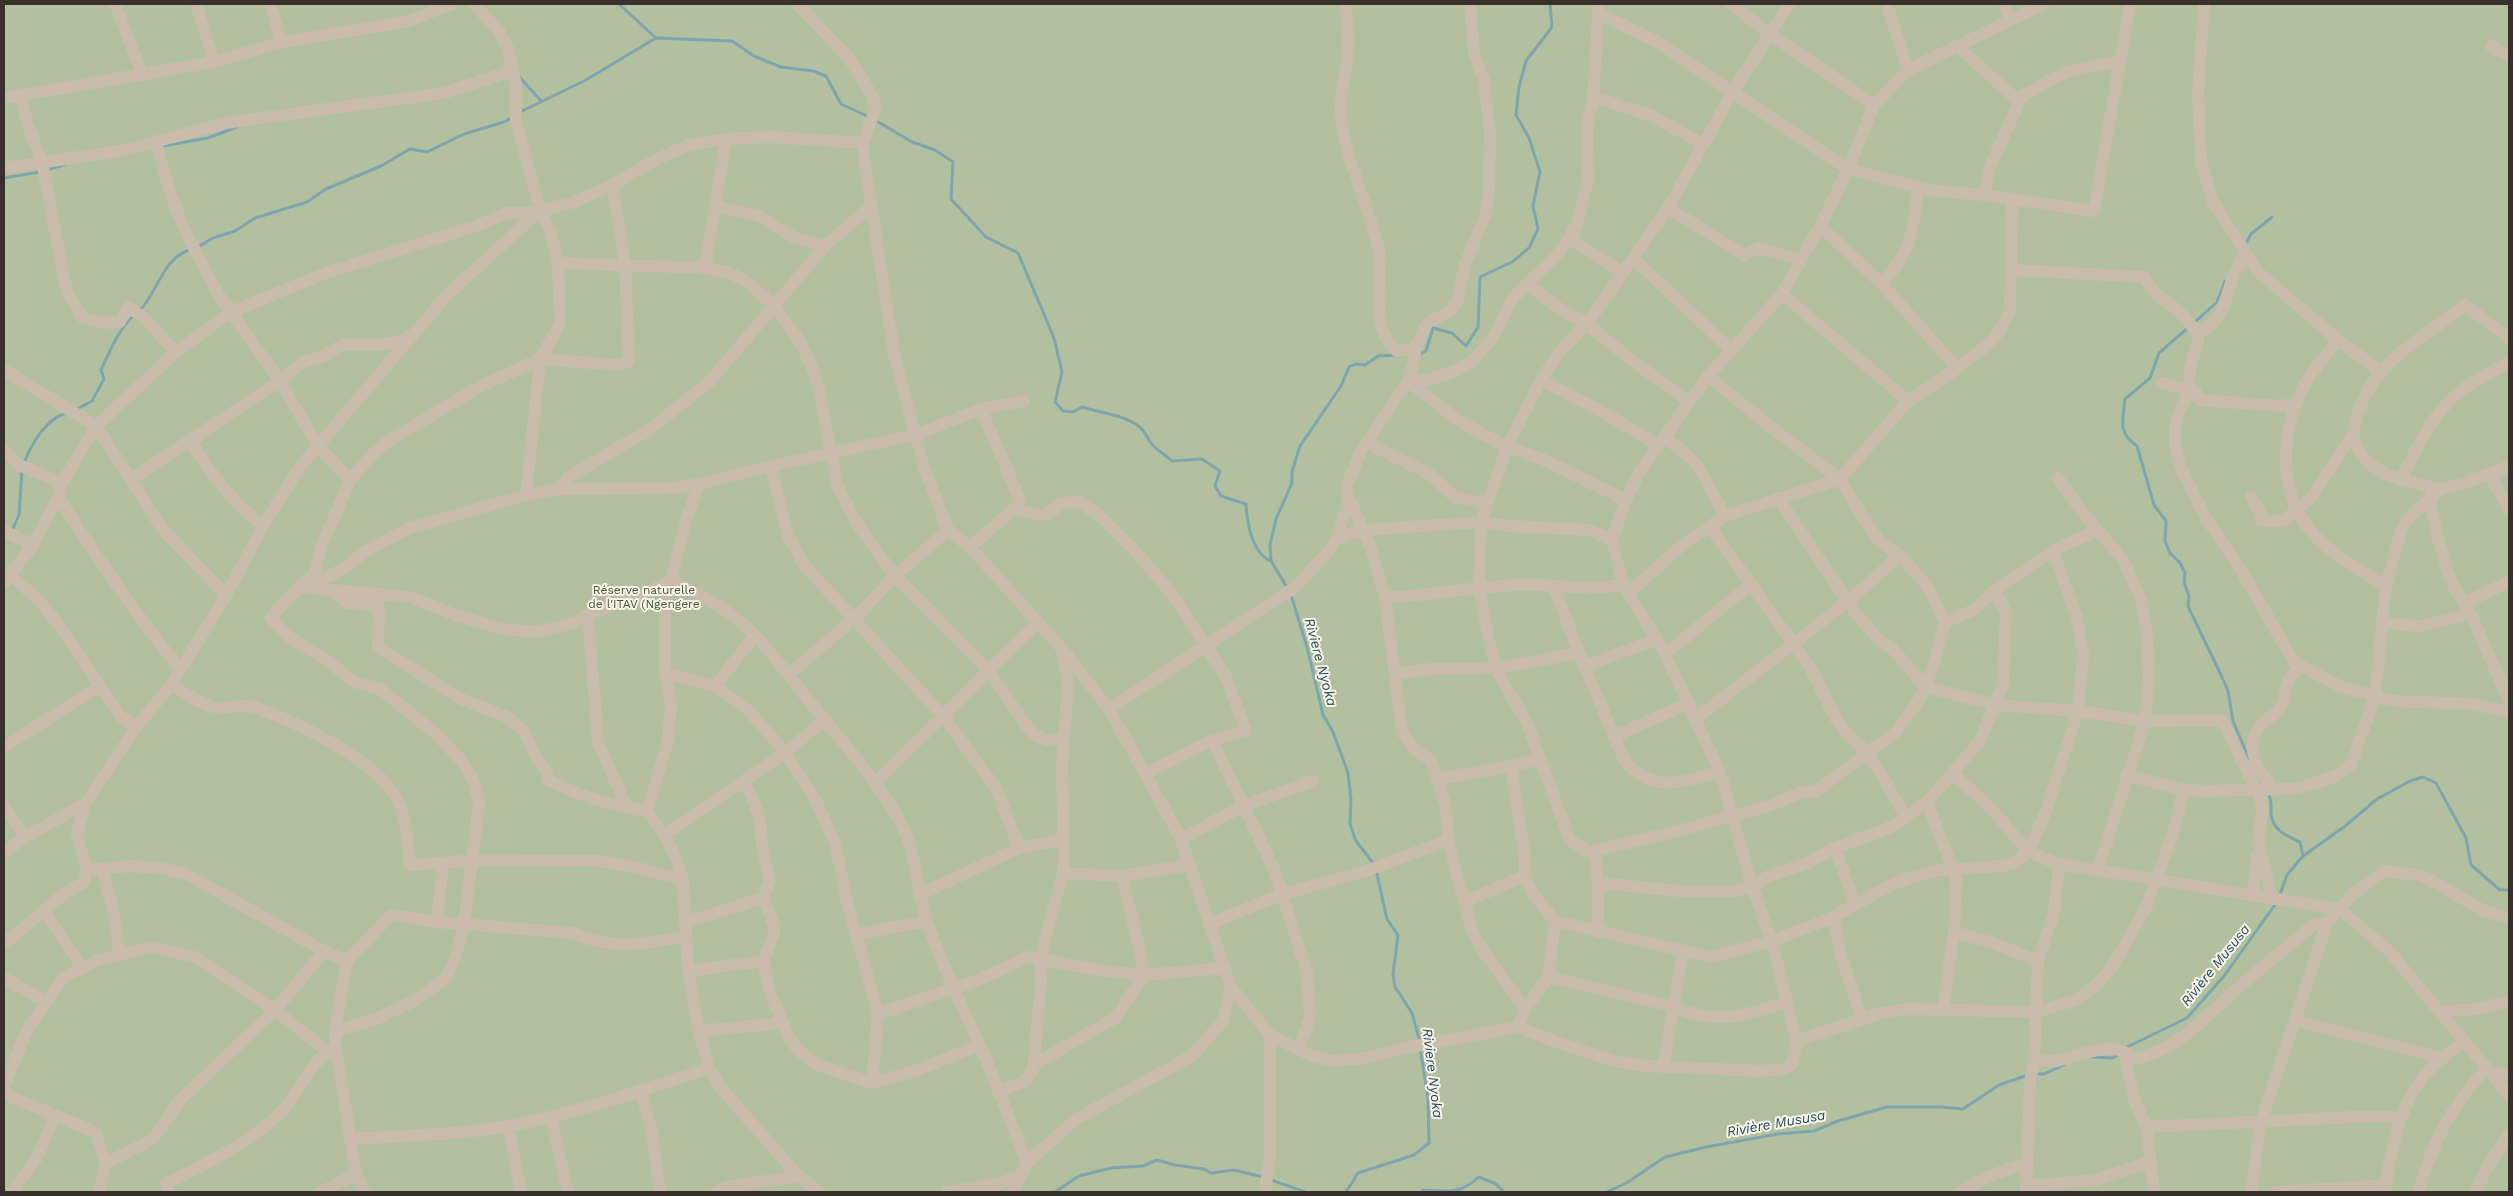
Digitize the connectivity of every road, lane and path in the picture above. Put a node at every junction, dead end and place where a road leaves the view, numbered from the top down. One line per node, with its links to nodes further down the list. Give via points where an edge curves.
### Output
1 (115, 4): 27 (street)
2 (196, 4): 23 (street)
3 (270, 4): 19 (street)
4 (452, 4): 19 (street, via 409,21)
5 (474, 4): 26 (street, via 499,31 508,49)
6 (797, 4): 36 (street, via 849,58 870,91 875,110)
7 (1345, 4): 72 (street, via 1348,39 1341,113 1348,156 1362,190 1379,251 1381,281 1378,307 1388,344 1397,351)
8 (1470, 4): 72 (street, via 1474,53 1484,80 1490,130 1489,191 1485,216 1464,267 1458,301 1450,312 1427,322)
9 (1731, 4): 18 (street)
10 (1789, 4): 18 (street)
11 (1887, 4): 25 (street)
12 (2004, 4): 17 (street)
13 (2044, 4): 17 (street)
14 (2130, 4): 24 (street)
15 (2204, 4): 52 (street, via 2198,93 2201,162 2213,202)
16 (1599, 8): 28 (street, via 1659,43); 30 (street)
17 (2010, 20): 20 (street)
18 (1770, 34): 28 (street); 33 (street)
19 (282, 42): 23 (street)
20 (1957, 46): 25 (street); 31 (street, via 2015,98)
21 (2491, 46): 22 (street)
22 (2509, 56)
23 (214, 62): 27 (street)
24 (2120, 62): 31 (street, via 2058,76); 44 (street, via 2094,211)
25 (1908, 70): 33 (street)
26 (512, 71): 35 (street, via 444,93 226,123); 48 (street, via 516,85 516,120)
27 (143, 76): 29 (street)
28 (1732, 93): 37 (street); 40 (street)
29 (21, 96): 32 (street); 38 (street, via 27,123)
30 (1593, 97): 37 (street, via 1652,116); 50 (street, via 1586,128 1588,180)
31 (2022, 97): 43 (street, via 1990,166)
32 (4, 98)
33 (1874, 105): 40 (street)
34 (726, 139): 36 (street, via 771,137); 41 (street, via 689,145 657,159); 46 (street)
35 (156, 143): 38 (street); 64 (street, via 171,196 186,233)
36 (863, 143): 45 (street)
37 (1703, 144): 47 (street)
38 (42, 161): 39 (street); 71 (street, via 64,279 68,293 83,318 102,323 120,322 128,307)
39 (4, 168)
40 (1848, 169): 42 (street); 49 (street)
41 (612, 186): 48 (street); 56 (street)
42 (1918, 188): 43 (street); 60 (street, via 1911,241 1896,269)
43 (1984, 195): 44 (street)
44 (2012, 200): 58 (street)
45 (872, 205): 51 (street); 92 (street, via 894,354)
46 (715, 206): 51 (street, via 759,216 795,238); 57 (street)
47 (1668, 208): 53 (street); 54 (street, via 1744,255 1759,248)
48 (539, 212): 55 (street, via 550,230); 64 (street, via 507,213 479,225 326,272); 66 (street, via 448,294)
49 (1820, 226): 54 (street); 60 (street)
50 (1573, 231): 59 (street, via 1576,243); 61 (street, via 1558,254)
51 (825, 246): 63 (street)
52 (2246, 254): 67 (street, via 2234,272 2217,320); 69 (street, via 2258,272)
53 (1634, 258): 59 (street); 70 (street)
54 (1801, 260): 62 (street)
55 (558, 263): 56 (street); 73 (street, via 560,324)
56 (625, 264): 57 (street); 73 (street, via 629,362 618,365)
57 (705, 268): 63 (street, via 730,273 748,282)
58 (2012, 270): 67 (street, via 2144,277 2154,293 2180,311); 75 (street, via 2010,310 2000,330 1991,342)
59 (1622, 272): 65 (street)
60 (1881, 283): 75 (street)
61 (1527, 284): 65 (street, via 1578,320); 81 (street, via 1512,299 1493,338 1471,362 1427,380)
62 (1782, 294): 70 (street); 86 (street)
63 (774, 306): 98 (street, via 800,342 812,368); 109 (street, via 710,381 649,430 568,478)
64 (231, 312): 71 (street); 80 (street)
65 (1588, 322): 79 (street, via 1557,354); 85 (street, via 1634,362)
66 (415, 330): 80 (street, via 397,342 342,345 324,356 303,362); 95 (street)
67 (2198, 333): 83 (street)
68 (2509, 338): 77 (street, via 2465,305 2436,325)
69 (2338, 340): 77 (street); 87 (street, via 2306,383)
70 (1732, 350): 78 (street)
71 (176, 352): 89 (street)
72 (1415, 353): 81 (street)
73 (540, 359): 105 (street, via 481,386 388,441); 110 (street)
74 (2509, 362): 106 (street, via 2462,390 2444,407)
75 (1956, 368): 86 (street)
76 (4, 370): 89 (street)
77 (2382, 372): 90 (street, via 2362,403)
78 (1708, 376): 85 (street); 103 (street)
79 (1541, 380): 93 (street); 96 (street)
80 (280, 381): 91 (street); 95 (street)
81 (1408, 381): 94 (street); 96 (street, via 1459,421)
82 (2162, 383): 83 (street)
83 (2188, 390): 87 (street, via 2195,392 2200,400 2282,406); 166 (street, via 2175,428 2174,444 2180,466 2206,518 2238,565 2294,662)
84 (1024, 401): 88 (street)
85 (1688, 401): 93 (street)
86 (1908, 401): 103 (street)
87 (2297, 403): 119 (street, via 2288,428 2286,475)
88 (981, 409): 92 (street); 118 (street, via 1020,500)
89 (96, 426): 104 (street); 107 (street)
90 (2354, 432): 106 (street, via 2360,451 2369,463); 119 (street, via 2311,498)
91 (201, 433): 104 (street); 123 (street, via 192,444 202,460 240,508)
92 (915, 435): 98 (street); 125 (street)
93 (1661, 441): 116 (street, via 1640,470); 121 (street, via 1686,454 1698,466)
94 (1367, 443): 114 (street, via 1346,487); 117 (street, via 1429,474 1456,497)
95 (318, 446): 105 (street); 123 (street, via 299,468)
96 (1507, 447): 116 (street, via 1542,459); 117 (street)
97 (4, 451): 107 (street, via 23,467)
98 (832, 454): 99 (street); 136 (street, via 837,485 847,505)
99 (771, 466): 108 (street); 154 (street, via 790,543 805,566)
100 (2509, 466): 101 (street)
101 (2489, 474): 111 (street); 120 (street)
102 (2058, 478): 127 (street)
103 (1840, 479): 115 (street); 134 (street, via 1880,542)
104 (130, 480): 148 (street, via 164,530)
105 (350, 480): 135 (street, via 322,545)
106 (2400, 480): 111 (street, via 2424,484)
107 (62, 483): 113 (street)
108 (700, 484): 109 (street, via 675,488); 138 (street)
109 (559, 489): 110 (street)
110 (526, 495): 135 (street, via 410,528 364,552 330,576)
111 (2434, 495): 141 (street, via 2407,520 2401,531); 151 (street, via 2437,535 2447,570)
112 (2251, 496): 119 (street, via 2261,521 2283,520)
113 (58, 497): 131 (street); 168 (street, via 111,579)
114 (1349, 498): 126 (street); 129 (street)
115 (1778, 498): 121 (street); 150 (street)
116 (1626, 500): 130 (street)
117 (1487, 504): 122 (street)
118 (1014, 508): 132 (street); 161 (street, via 1041,516 1048,515 1061,503 1080,502 1134,550 1172,594)
119 (2297, 510): 141 (street, via 2310,530 2345,561)
120 (2509, 510)
121 (1725, 516): 124 (street)
122 (1481, 522): 126 (street); 130 (street, via 1590,530); 144 (street)
123 (262, 526): 148 (street)
124 (1710, 527): 140 (street); 145 (street)
125 (948, 530): 132 (street); 136 (street)
126 (1363, 530): 129 (street); 149 (street)
127 (2097, 530): 133 (street); 187 (street, via 2124,561 2141,600 2150,677)
128 (7, 533): 131 (street)
129 (1337, 538): 161 (street, via 1328,552 1289,591)
130 (1612, 540): 145 (street)
131 (33, 544): 137 (street)
132 (970, 547): 156 (street)
133 (2053, 551): 147 (street); 182 (street, via 2077,618 2083,654)
134 (1900, 555): 150 (street); 155 (street, via 1928,587)
135 (314, 575): 142 (street)
136 (895, 576): 154 (street); 169 (street)
137 (7, 579): 174 (street, via 40,601)
138 (668, 582): 152 (street); 158 (street, via 704,596); 170 (street)
139 (2509, 582): 151 (street)
140 (1751, 584): 160 (street); 164 (street)
141 (2386, 586): 157 (street)
142 (299, 587): 146 (street); 227 (street, via 270,618 290,638 324,658 354,682 380,689 435,733 472,777 479,801)
143 (1554, 587): 144 (street); 145 (street); 163 (street)
144 (1479, 588): 149 (street); 167 (street)
145 (1626, 588): 159 (street)
146 (332, 590): 152 (street, via 410,597 502,629 550,630 577,622); 212 (street, via 347,603 379,606 378,647 461,699 507,717 523,730 546,770 548,780 572,792)
147 (1995, 590): 155 (street, via 1974,610); 180 (street, via 2006,613 2003,684)
148 (226, 595): 168 (street)
149 (1385, 598): 171 (street)
150 (1847, 601): 160 (street); 176 (street)
151 (2464, 603): 153 (street)
152 (588, 614): 212 (street, via 598,742)
153 (2471, 614): 157 (street, via 2420,626); 178 (street)
154 (853, 620): 172 (street); 184 (street)
155 (1945, 622): 176 (street)
156 (1037, 623): 162 (street); 169 (street)
157 (2382, 623): 177 (street)
158 (754, 636): 172 (street); 175 (street)
159 (1655, 640): 164 (street); 165 (street)
160 (1793, 642): 185 (street); 194 (street, via 1810,666 1836,718 1847,734)
161 (1206, 644): 181 (street); 191 (street, via 1226,678 1246,731)
162 (1062, 649): 181 (street); 190 (street, via 1068,683)
163 (1579, 653): 165 (street); 167 (street)
164 (1665, 654): 179 (street)
165 (1585, 666): 189 (street)
166 (2303, 667): 177 (street, via 2341,687); 205 (street, via 2287,680 2280,708 2261,724 2255,739 2256,768)
167 (1497, 668): 171 (street, via 1431,669); 195 (street, via 1527,723)
168 (180, 669): 173 (street)
169 (989, 671): 184 (street); 190 (street, via 1010,704 1036,735 1047,740)
170 (665, 673): 175 (street); 213 (street, via 671,705 668,741)
171 (1394, 674): 201 (street, via 1402,732 1414,749 1431,760)
172 (788, 675): 186 (street)
173 (171, 685): 188 (street); 228 (street, via 210,706 251,706 322,738 361,761 398,801 410,865)
174 (100, 686): 188 (street, via 121,717); 192 (street)
175 (715, 686): 193 (street, via 747,709)
176 (1925, 687): 180 (street); 194 (street, via 1896,733)
177 (2375, 696): 183 (street, via 2393,701 2471,704); 205 (street, via 2351,764 2336,776 2315,783 2293,789)
178 (2509, 701)
179 (1689, 702): 185 (street); 189 (street)
180 (1996, 705): 182 (street); 199 (street, via 1980,742)
181 (1109, 709): 198 (street)
182 (2078, 712): 187 (street); 226 (street, via 2046,811)
183 (2509, 712)
184 (943, 716): 203 (street); 222 (street, via 996,788)
185 (1697, 718): 197 (street)
186 (824, 720): 193 (street); 203 (street)
187 (2145, 721): 200 (street); 207 (street, via 2222,720)
188 (136, 727): 209 (street)
189 (1613, 737): 197 (street, via 1625,762 1636,774 1658,783 1668,784)
190 (1063, 739): 218 (street)
191 (1212, 740): 198 (street); 211 (street)
192 (4, 747)
193 (785, 752): 204 (street); 262 (street, via 815,799 835,843)
194 (1869, 754): 214 (street, via 1816,791 1803,792); 215 (street)
195 (1541, 759): 196 (street); 225 (street, via 1570,840 1580,848)
196 (1511, 766): 201 (street); 237 (street)
197 (1720, 772): 214 (street)
198 (1145, 774): 219 (street)
199 (1953, 774): 208 (street); 226 (street, via 1990,807)
200 (2126, 775): 206 (street); 234 (street)
201 (1437, 780): 220 (street, via 1446,807)
202 (1313, 781): 211 (street)
203 (874, 783): 244 (street, via 898,818 910,845)
204 (742, 784): 216 (street, via 696,811); 246 (street, via 750,792 760,820 763,854 770,880)
205 (2273, 788): 207 (street)
206 (2184, 790): 207 (street); 239 (street)
207 (2258, 790): 221 (street, via 2262,813)
208 (1927, 802): 215 (street); 233 (street)
209 (85, 804): 217 (street); 231 (street, via 77,834)
210 (4, 806): 217 (street)
211 (1243, 806): 219 (street); 242 (street)
212 (627, 808): 213 (street)
213 (648, 811): 216 (street)
214 (1731, 817): 225 (street); 241 (street)
215 (1906, 817): 223 (street, via 1884,830)
216 (664, 835): 238 (street)
217 (25, 837): 224 (street)
218 (1065, 839): 222 (street); 235 (street)
219 (1181, 839): 230 (street)
220 (1449, 840): 242 (street, via 1366,871); 247 (street)
221 (2258, 843): 243 (street); 245 (street)
222 (1019, 848): 244 (street)
223 (1835, 848): 241 (street); 248 (street)
224 (4, 852)
225 (1595, 852): 240 (street)
226 (2028, 852): 229 (street); 233 (street, via 2015,862 2002,866)
227 (473, 860): 228 (street); 238 (street, via 599,860); 259 (street)
228 (443, 863): 255 (street)
229 (2059, 864): 234 (street); 272 (street, via 2054,913)
230 (1191, 865): 236 (street); 257 (street)
231 (86, 868): 232 (street); 250 (street, via 86,882 65,893)
232 (102, 869): 266 (street, via 129,866 186,874); 268 (street)
233 (1954, 869): 248 (street, via 1910,878); 261 (street)
234 (2098, 870): 239 (street)
235 (1063, 873): 236 (street); 269 (street)
236 (1122, 876): 276 (street)
237 (1525, 876): 247 (street); 252 (street, via 1533,894)
238 (683, 880): 256 (street)
239 (2157, 882): 243 (street); 288 (street, via 2146,908 2110,970 2076,1000)
240 (1598, 883): 241 (street, via 1680,890 1734,891); 260 (street)
241 (1752, 886): 264 (street)
242 (1283, 894): 257 (street); 301 (street, via 1307,973 1310,996 1310,1017)
243 (2253, 894): 245 (street)
244 (919, 895): 254 (street)
245 (2272, 897): 249 (street)
246 (763, 898): 256 (street); 271 (street, via 774,934)
247 (1464, 902): 285 (street, via 1472,930 1482,949)
248 (1856, 904): 253 (street)
249 (2339, 908): 251 (street, via 2384,871 2418,875 2484,911); 258 (street); 289 (street, via 2388,950)
250 (44, 911): 265 (street); 273 (street)
251 (2509, 918)
252 (1555, 920): 260 (street); 277 (street)
253 (1829, 920): 264 (street); 291 (street, via 1834,922 1842,959)
254 (927, 921): 262 (street); 280 (street)
255 (437, 922): 259 (street); 270 (street, via 391,915)
256 (687, 922): 263 (street)
257 (1211, 923): 274 (street)
258 (2327, 924): 292 (street); 303 (street, via 2314,924 2191,1033 2155,1053)
259 (464, 925): 263 (street, via 573,933 593,941 618,945); 296 (street, via 456,959 446,978 416,1000 378,1018)
260 (1598, 932): 267 (street)
261 (1954, 932): 272 (street); 287 (street)
262 (856, 934): 290 (street)
263 (686, 936): 275 (street)
264 (1772, 941): 267 (street, via 1711,957); 283 (street)
265 (4, 944)
266 (324, 951): 270 (street); 286 (street)
267 (1683, 952): 284 (street)
268 (120, 955): 273 (street); 286 (street, via 152,947 195,957)
269 (1040, 959): 276 (street); 280 (street, via 1028,957 981,979); 306 (street)
270 (347, 961): 296 (street)
271 (763, 961): 275 (street); 293 (street, via 771,995)
272 (2038, 961): 288 (street)
273 (82, 967): 282 (street, via 63,978)
274 (1225, 968): 276 (street); 279 (street)
275 (688, 971): 295 (street)
276 (1144, 975): 306 (street, via 1115,1018)
277 (1548, 977): 284 (street); 285 (street)
278 (4, 978): 282 (street)
279 (1232, 986): 297 (street); 327 (street, via 1223,1021 1192,1056 1076,1119)
280 (952, 988): 290 (street); 300 (street)
281 (2509, 1001): 289 (street, via 2477,1009)
282 (46, 1002): 312 (street, via 26,1032)
283 (1787, 1002): 284 (street, via 1733,1018 1691,1014); 298 (street)
284 (1672, 1006): 307 (street)
285 (1525, 1009): 294 (street)
286 (275, 1010): 302 (street); 326 (street, via 182,1098 153,1139)
287 (1943, 1010): 288 (street); 291 (street, via 1908,1009)
288 (2036, 1012): 305 (street)
289 (2440, 1012): 299 (street)
290 (878, 1014): 311 (street)
291 (1862, 1019): 298 (street)
292 (2296, 1021): 304 (street); 320 (street)
293 (784, 1023): 295 (street); 311 (street, via 798,1050 815,1064)
294 (1518, 1026): 301 (street, via 1366,1058 1333,1060 1312,1056); 307 (street, via 1614,1061)
295 (699, 1031): 308 (street)
296 (335, 1032): 302 (street)
297 (1270, 1035): 301 (street); 337 (street)
298 (1796, 1041): 307 (street, via 1793,1063 1786,1069 1724,1071)
299 (2465, 1041): 304 (street); 309 (street)
300 (980, 1045): 311 (street, via 914,1072); 314 (street)
301 (1299, 1048)
302 (332, 1050): 324 (street); 340 (street, via 311,1070 284,1110 266,1126 240,1145 166,1184)
303 (2127, 1054): 305 (street, via 2087,1052); 322 (street, via 2135,1102)
304 (2443, 1058): 319 (street, via 2433,1066)
305 (2033, 1063): 328 (street)
306 (1035, 1064): 314 (street, via 1025,1081)
307 (1663, 1067)
308 (710, 1068): 313 (street); 330 (street, via 721,1088)
309 (2490, 1071): 310 (street); 316 (street); 353 (street, via 2462,1096 2441,1129)
310 (2509, 1074)
311 (872, 1083)
312 (4, 1087)
313 (641, 1090): 318 (street); 345 (street, via 652,1132)
314 (998, 1092): 327 (street)
315 (4, 1094): 317 (street)
316 (2509, 1095)
317 (54, 1116): 326 (street, via 95,1132); 338 (street, via 37,1158)
318 (551, 1117): 321 (street); 344 (street)
319 (2400, 1117): 320 (street); 335 (street)
320 (2261, 1122): 322 (street); 351 (street)
321 (508, 1126): 324 (street, via 457,1134); 343 (street)
322 (2147, 1127): 325 (street)
323 (2509, 1135): 354 (street, via 2487,1166)
324 (350, 1139): 329 (street)
325 (2150, 1162): 333 (street); 350 (street)
326 (106, 1163): 339 (street)
327 (1027, 1163): 331 (street)
328 (2027, 1163): 334 (street); 349 (street, via 1987,1177)
329 (356, 1174): 341 (street); 342 (street)
330 (798, 1176): 332 (street); 347 (street)
331 (1021, 1176): 336 (street); 348 (street, via 997,1184)
332 (774, 1186): 346 (street, via 727,1187)
333 (2095, 1186): 334 (street)
334 (2026, 1189)
335 (2385, 1189): 352 (street)
336 (1014, 1190)
337 (1265, 1190)
338 (12, 1192)
339 (99, 1192)
340 (169, 1192)
341 (321, 1192)
342 (364, 1192)
343 (522, 1192)
344 (568, 1192)
345 (660, 1192)
346 (716, 1192)
347 (820, 1192)
348 (947, 1192)
349 (1961, 1192)
350 (2154, 1192)
351 (2252, 1192)
352 (2276, 1192)
353 (2418, 1192)
354 (2476, 1192)

